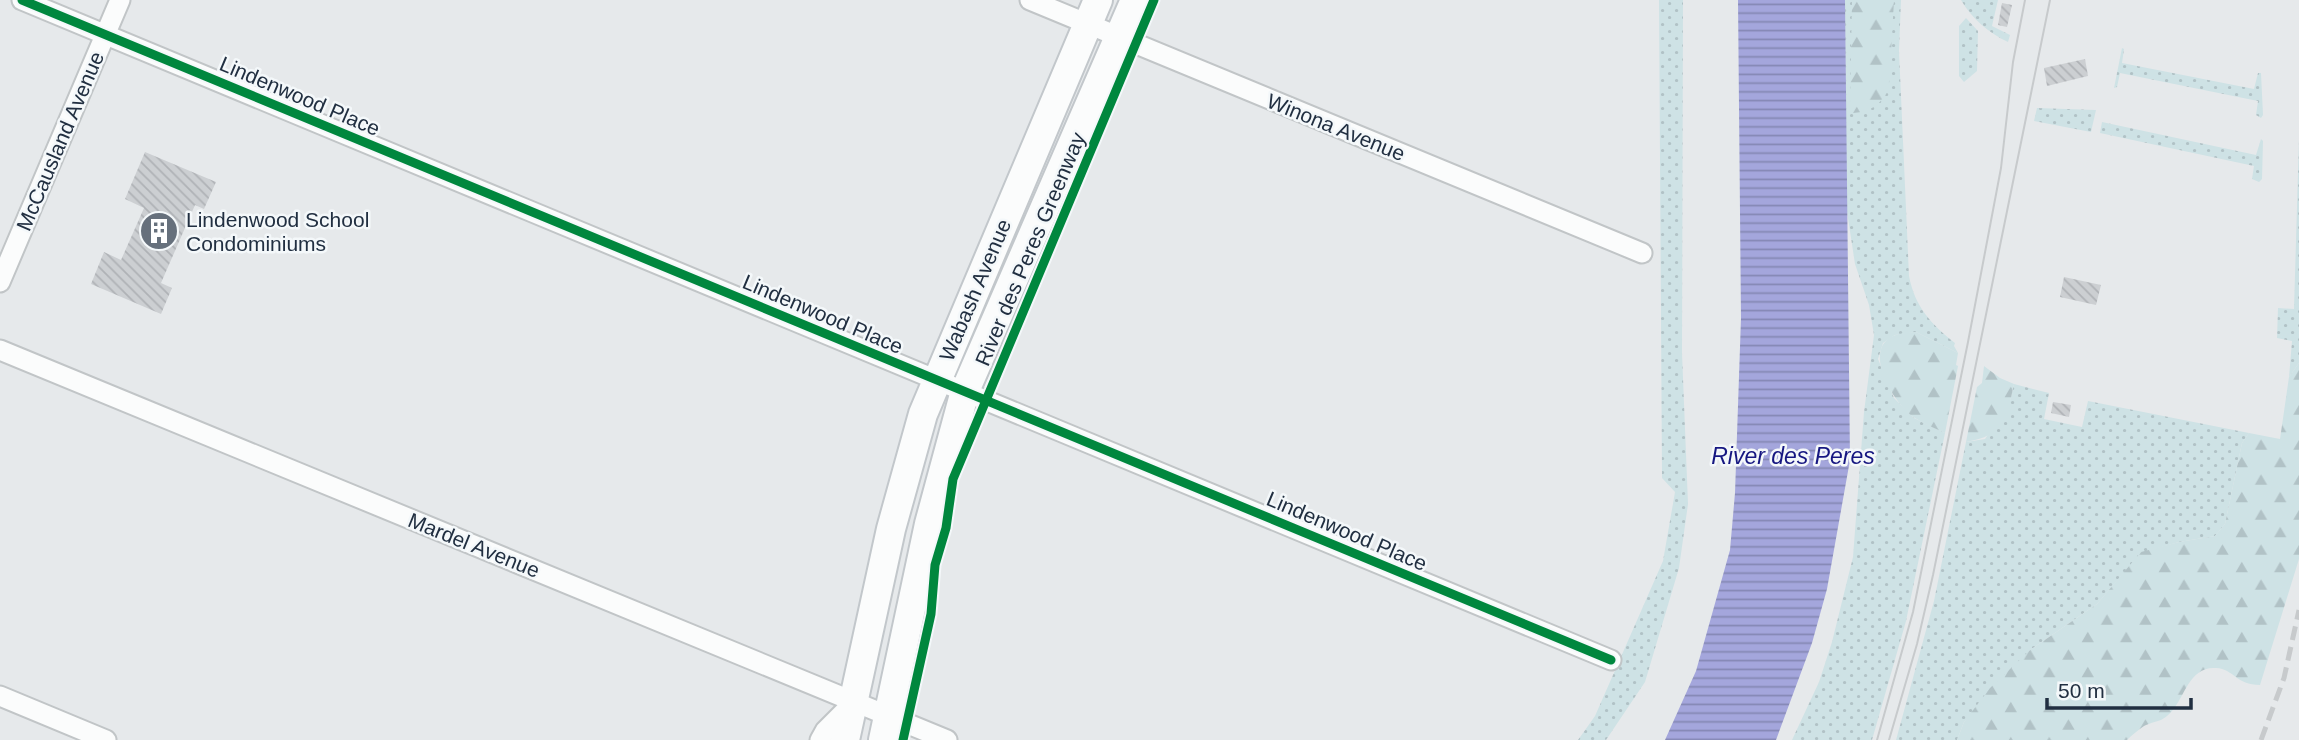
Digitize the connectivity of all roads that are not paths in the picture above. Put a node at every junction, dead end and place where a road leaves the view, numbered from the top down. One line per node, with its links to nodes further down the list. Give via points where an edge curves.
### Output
1 (22, 0): 6 (street, Lindenwood Place)
2 (120, 0): 6 (street, McCausland Avenue)
3 (1030, 0): 5 (street, Winona Avenue)
4 (1135, 0): 7 (main road, Wabash Avenue)
5 (1093, 12): 7 (street, Winona Avenue); 11 (main road, Wabash Avenue)
6 (105, 34): 9 (street, McCausland Avenue); 11 (street, Lindenwood Place)
7 (1120, 37): 8 (street, Winona Avenue); 12 (main road, Wabash Avenue)
8 (1642, 253)
9 (0, 282)
10 (0, 350): 15 (street, Mardel Avenue)
11 (938, 380): 12 (street, Lindenwood Place); 15 (main road, Wabash Avenue, via 923,414 891,529)
12 (965, 391): 13 (street, Lindenwood Place); 16 (main road, Wabash Avenue, via 932,512)
13 (1611, 660)
14 (0, 696): 17 (street)
15 (854, 702): 16 (street, Mardel Avenue); 18 (street); 19 (main road, Wabash Avenue)
16 (886, 727): 20 (street, Mardel Avenue)
17 (106, 740)
18 (820, 740)
19 (845, 740)
20 (947, 740)

